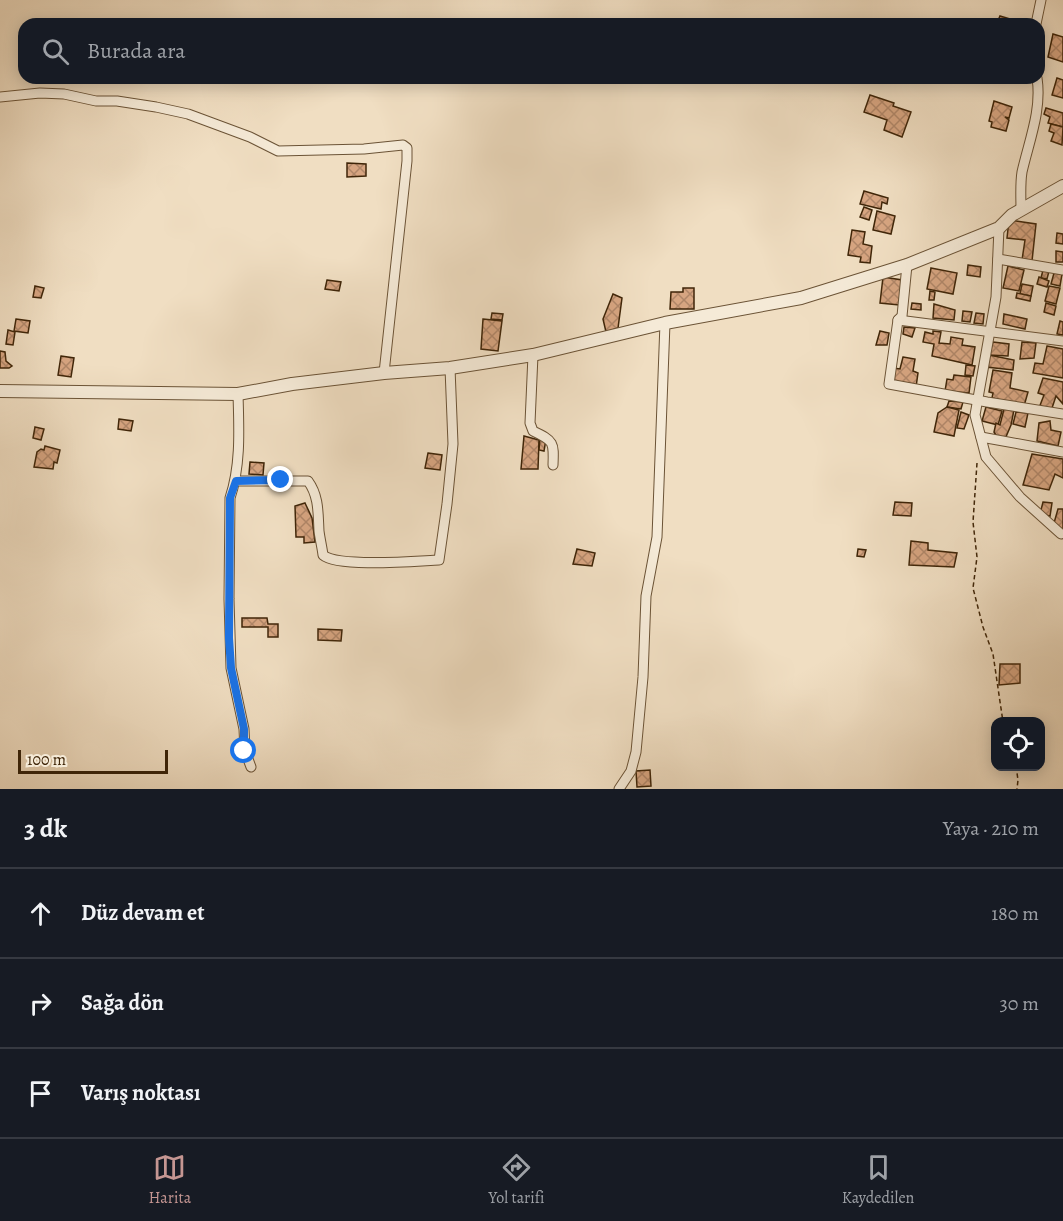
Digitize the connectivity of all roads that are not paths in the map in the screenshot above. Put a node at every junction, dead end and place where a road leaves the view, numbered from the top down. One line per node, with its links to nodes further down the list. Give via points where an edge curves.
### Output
1 (1041, 0): 2 (street)
2 (1037, 18)
3 (1038, 84): 6 (street, via 1033,136 1022,174)
4 (0, 97): 17 (street, via 57,94 156,107 188,114 278,152 403,145 407,148 407,160)
5 (1063, 186): 6 (street)
6 (1021, 210): 7 (street)
7 (999, 228): 8 (street); 9 (street)
8 (998, 259): 10 (street); 13 (street)
9 (907, 266): 11 (street, via 902,316); 12 (street, via 801,298)
10 (1063, 270)
11 (898, 320): 13 (street); 20 (street, via 889,384)
12 (665, 323): 15 (street); 28 (street, via 657,537 646,596 636,752 631,771)
13 (990, 332): 14 (street); 20 (street)
14 (1063, 341)
15 (532, 355): 16 (street); 24 (street, via 530,423 533,431 550,439 554,446)
16 (450, 368): 17 (street); 25 (street, via 453,444 439,560 331,560 323,555 319,512 308,481)
17 (384, 373): 19 (street)
18 (0, 391): 19 (street)
19 (238, 394): 25 (street)
20 (978, 400): 21 (street); 22 (street, via 975,415)
21 (1063, 414)
22 (981, 437): 23 (street); 26 (street, via 986,458 1020,497)
23 (1063, 452)
24 (552, 465)
25 (236, 481): 27 (street, via 230,498 229,638 244,751)
26 (1061, 534)
27 (251, 767)
28 (619, 789)

